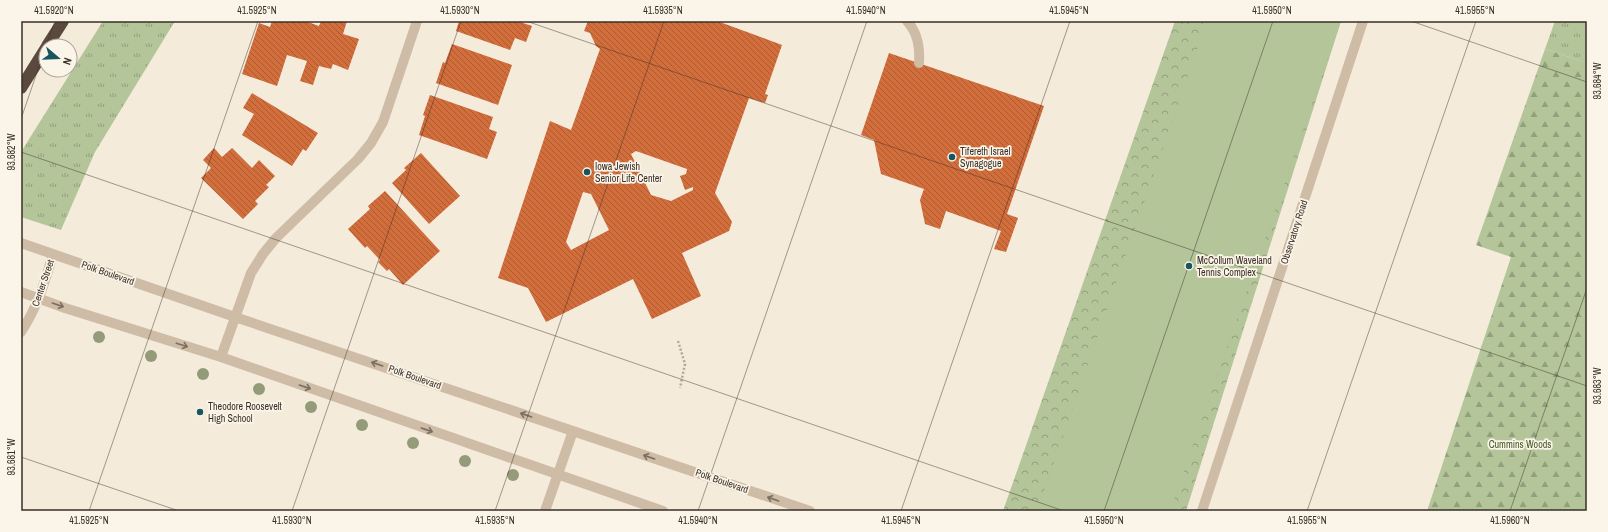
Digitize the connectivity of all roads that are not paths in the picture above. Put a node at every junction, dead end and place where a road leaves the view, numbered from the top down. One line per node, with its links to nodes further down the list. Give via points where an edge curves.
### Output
1 (63, 21): 5 (highway)
2 (417, 21): 13 (street, via 383,122 371,143 263,254 251,273)
3 (907, 21): 7 (street, via 916,34 920,50)
4 (1363, 21): 21 (street, Observatory Road)
5 (53, 38)
6 (38, 61): 8 (highway)
7 (919, 63)
8 (21, 88)
9 (21, 243): 10 (street, Polk Boulevard)
10 (53, 254): 12 (street, Center Street); 13 (street, Polk Boulevard)
11 (21, 292): 12 (street)
12 (39, 299): 14 (street, Center Street); 15 (street, one-way to 15)
13 (235, 317): 15 (street); 16 (street, Polk Boulevard, one-way to 13)
14 (21, 332)
15 (221, 358): 17 (street, one-way to 17)
16 (573, 431): 17 (street); 20 (street, Polk Boulevard, one-way to 16)
17 (558, 475): 18 (street); 19 (street)
18 (545, 511)
19 (663, 511)
20 (810, 511)
21 (1202, 511)

